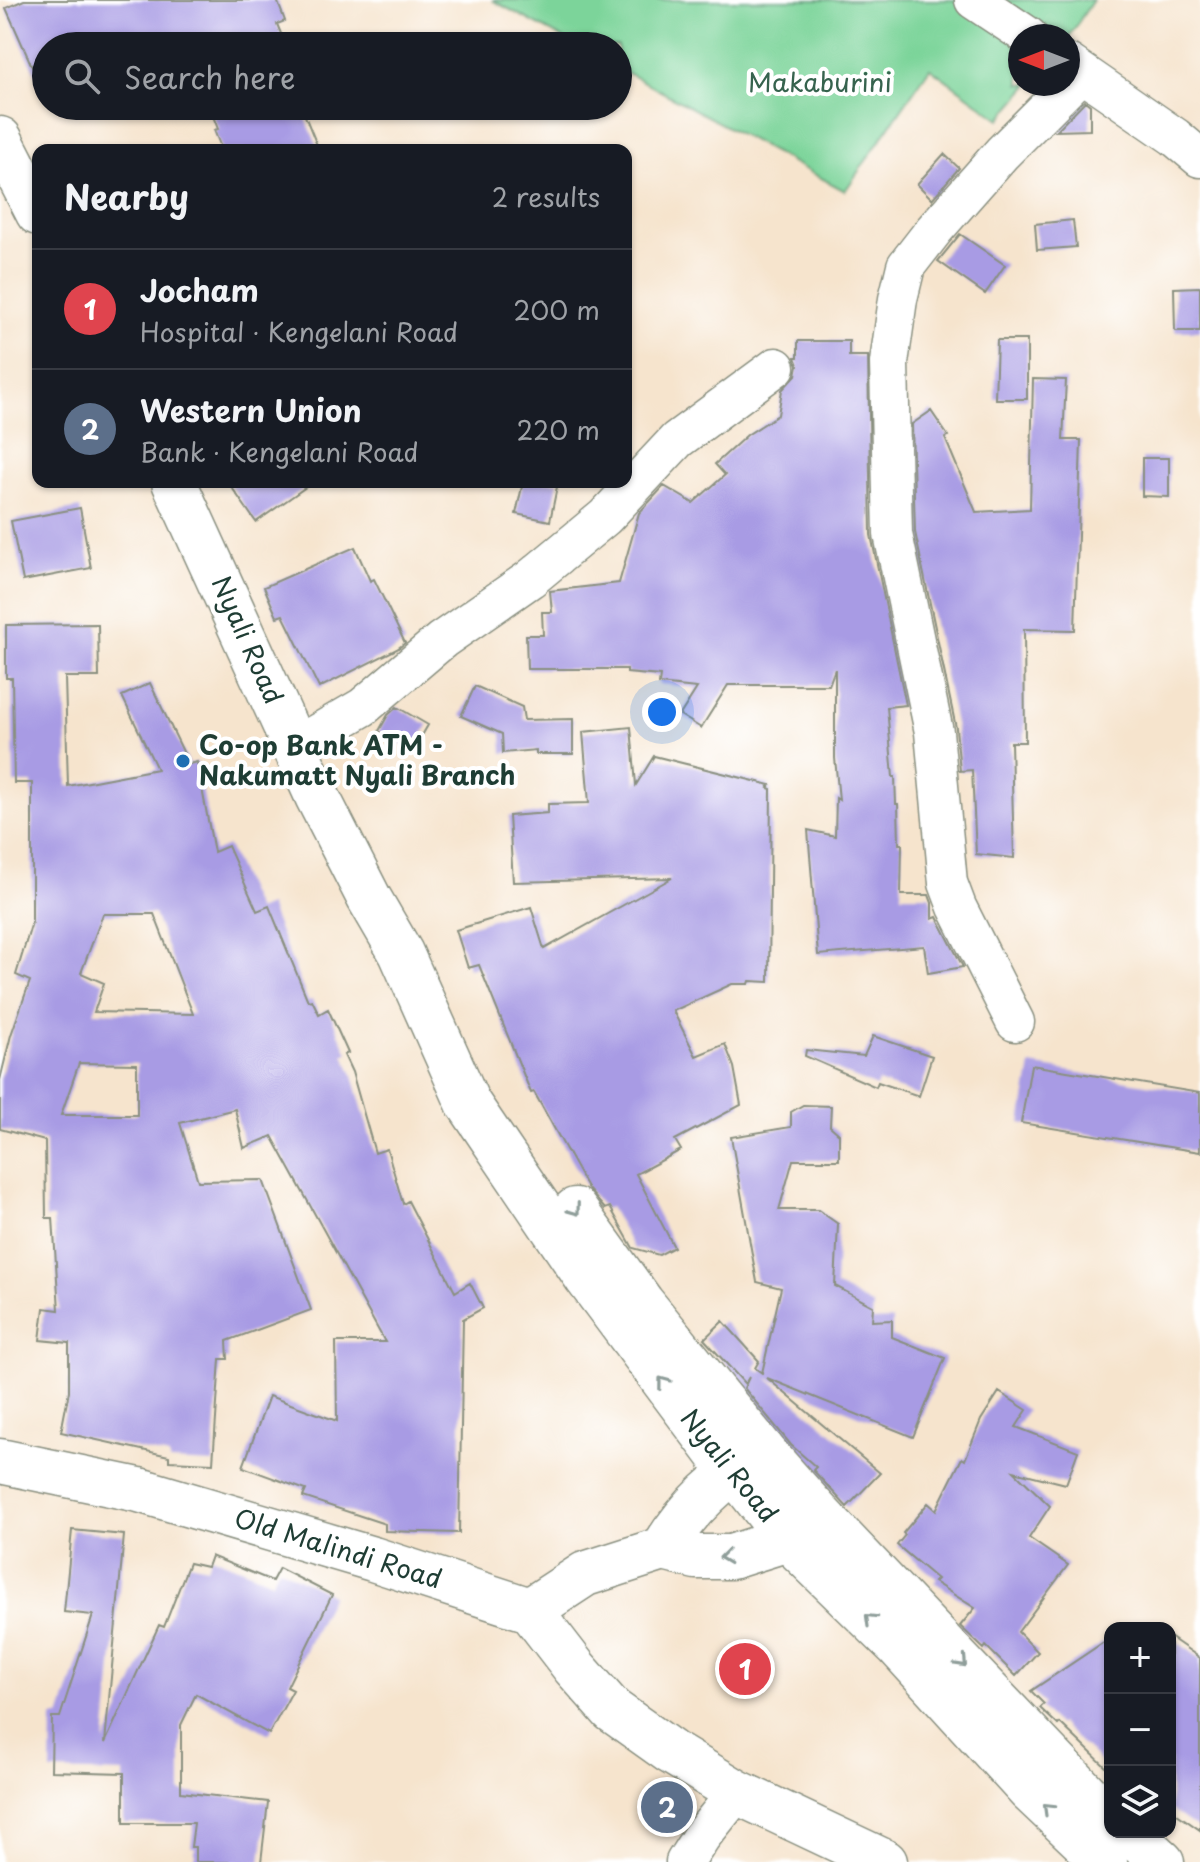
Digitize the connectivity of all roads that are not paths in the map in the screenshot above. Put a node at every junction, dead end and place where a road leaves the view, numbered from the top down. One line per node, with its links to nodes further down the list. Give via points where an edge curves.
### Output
1 (974, 0): 2 (street)
2 (1010, 24)
3 (1080, 71): 6 (street)
4 (1051, 96): 11 (street, via 906,266 889,363 893,534 934,732 948,883)
5 (0, 139): 7 (main road)
6 (1200, 158)
7 (32, 201)
8 (776, 367): 10 (street, via 677,440 605,517 530,579 442,640 363,707)
9 (177, 488): 10 (main road, Nyali Road)
10 (294, 747): 13 (main road, Nyali Road, via 429,1012 487,1084)
11 (1015, 1022)
12 (0, 1461): 16 (main road, Old Malindi Road, via 139,1490)
13 (747, 1461): 14 (main road, Nyali Road); 15 (main road, via 680,1522)
14 (804, 1526): 15 (main road, one-way to 15, via 731,1557 696,1557); 18 (main road, Nyali Road, one-way to 18); 22 (main road, Nyali Road, one-way to 14, via 1029,1790 898,1646)
15 (663, 1549): 16 (main road, via 585,1574)
16 (530, 1610): 17 (main road, via 612,1710)
17 (737, 1792): 20 (street); 21 (main road)
18 (1104, 1810)
19 (1136, 1838): 23 (main road)
20 (685, 1862)
21 (885, 1862)
22 (1105, 1862)
23 (1162, 1862)

